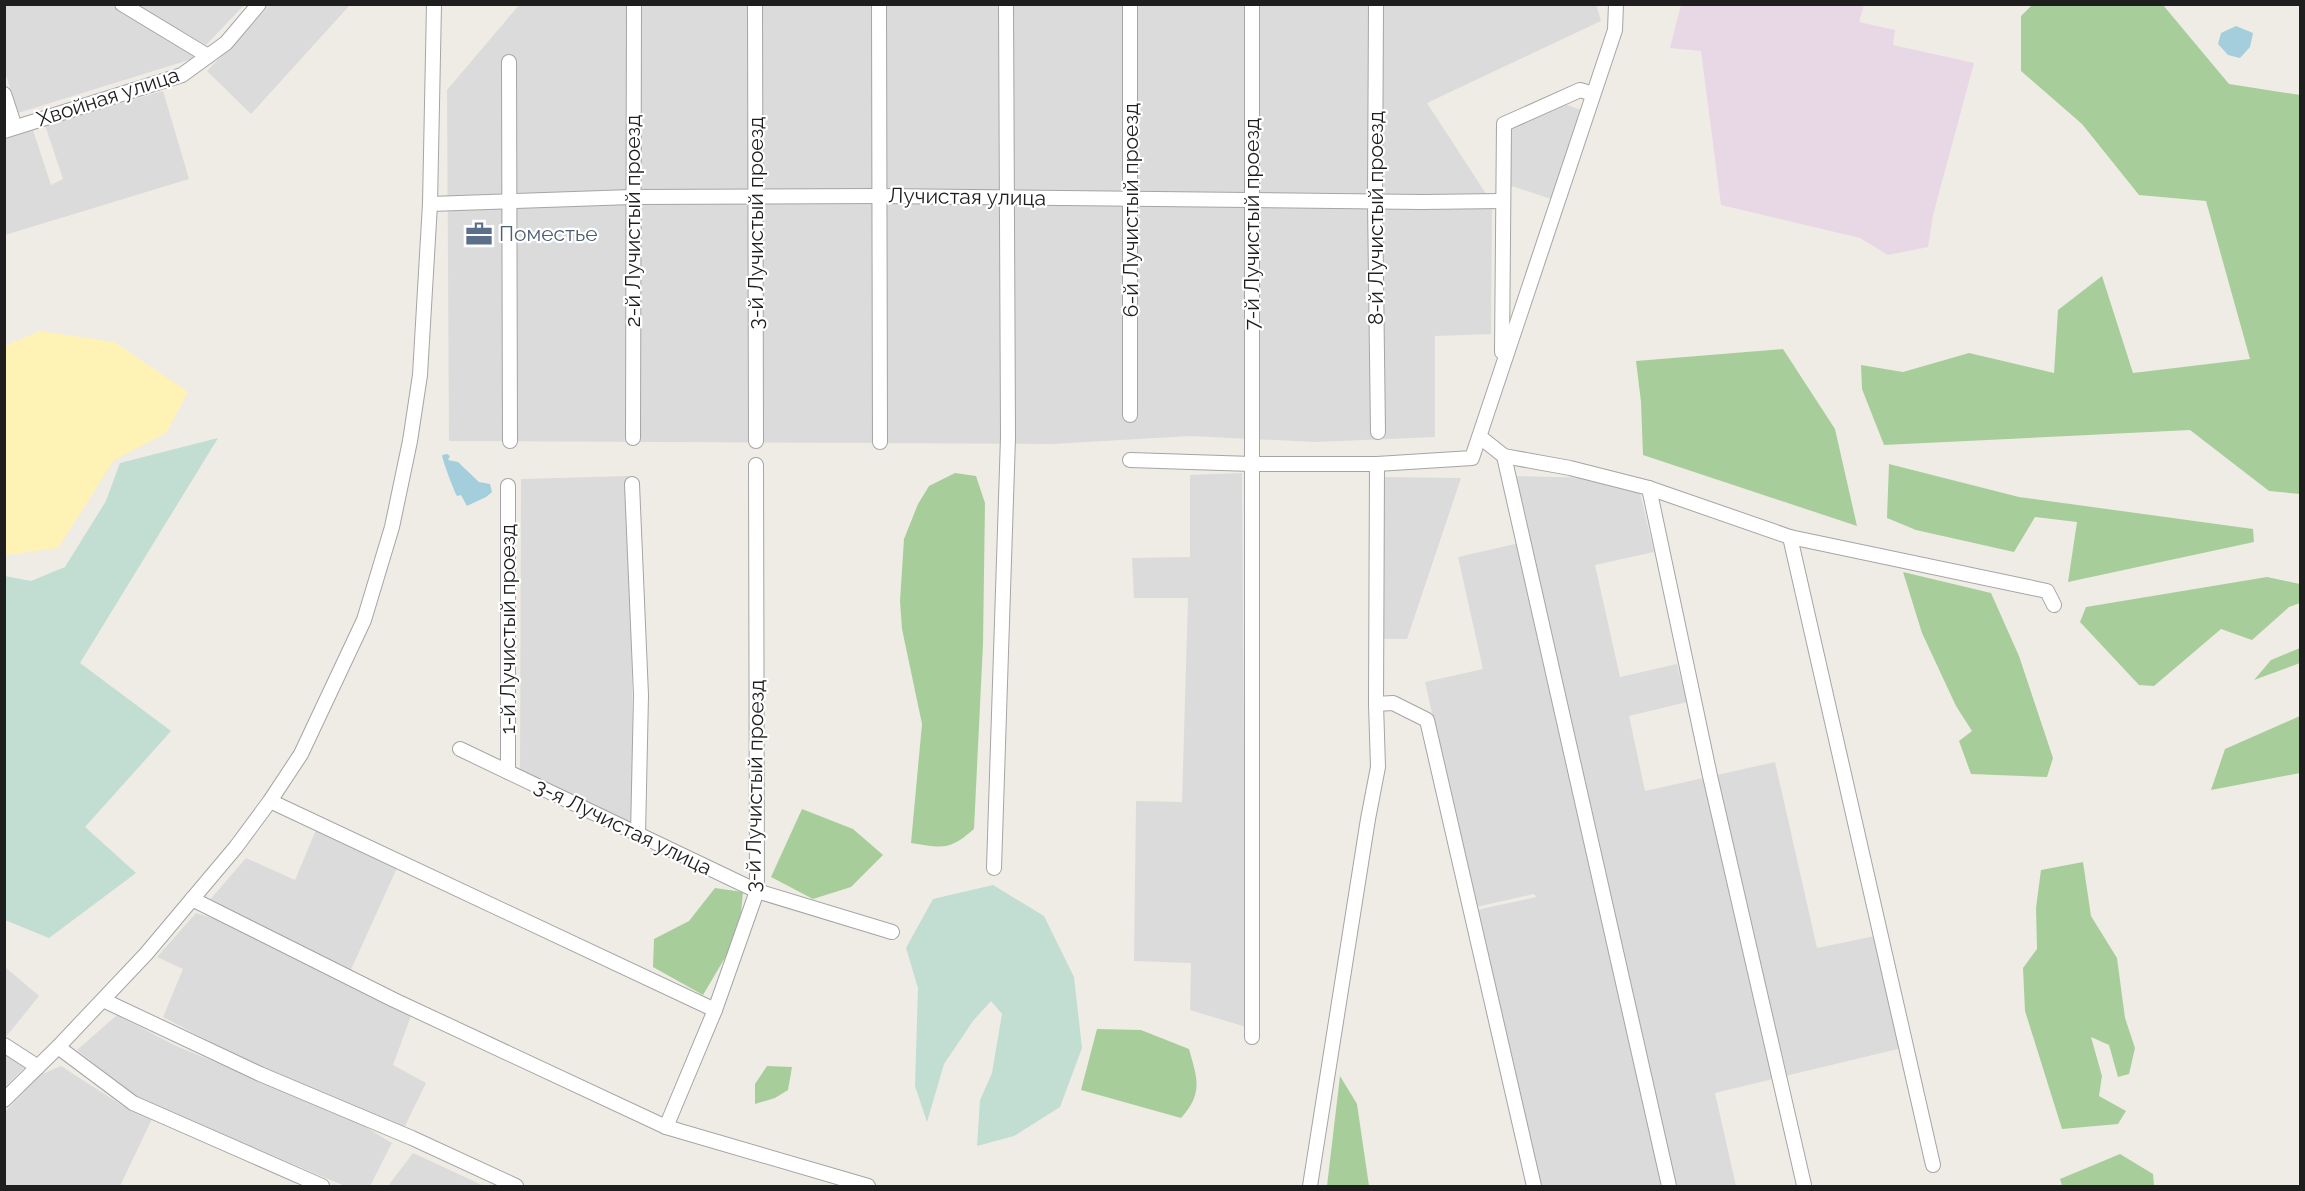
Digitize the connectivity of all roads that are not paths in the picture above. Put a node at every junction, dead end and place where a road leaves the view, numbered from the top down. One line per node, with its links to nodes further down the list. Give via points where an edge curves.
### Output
1 (122, 4): 12 (street)
2 (259, 4): 12 (street, Хвойная улица, via 226,43)
3 (434, 4): 26 (street)
4 (634, 4): 18 (street, 2-й Лучистый проезд)
5 (755, 4): 19 (street, 3-й Лучистый проезд)
6 (879, 4): 17 (street)
7 (1006, 4): 20 (street)
8 (1130, 4): 21 (street, 6-й Лучистый проезд)
9 (1252, 4): 22 (street, 7-й Лучистый проезд)
10 (1376, 4): 23 (street, 8-й Лучистый проезд)
11 (1617, 4): 15 (street, via 1614,30)
12 (208, 56): 16 (street, Хвойная улица, via 182,75)
13 (509, 62): 25 (street)
14 (4, 94): 16 (street)
15 (1593, 94): 24 (street, via 1580,90 1504,124); 27 (street)
16 (10, 129)
17 (879, 196): 19 (street, Лучистая улица); 20 (street, Лучистая улица); 34 (street)
18 (632, 197): 19 (street, Лучистая улица); 25 (street, Лучистая улица); 31 (street, 2-й Лучистый проезд)
19 (757, 197): 33 (street, 3-й Лучистый проезд)
20 (1007, 198): 21 (street, Лучистая улица); 50 (street, via 1008,437)
21 (1131, 199): 22 (street, Лучистая улица); 28 (street, 6-й Лучистый проезд)
22 (1252, 200): 23 (street, Лучистая улица); 37 (street, 7-й Лучистый проезд)
23 (1375, 201): 24 (street, Лучистая улица); 29 (street, 8-й Лучистый проезд)
24 (1503, 201): 27 (street)
25 (510, 202): 26 (street, Лучистая улица); 32 (street)
26 (430, 204): 48 (street, via 420,375 392,527 364,620 301,754)
27 (1501, 366): 30 (street)
28 (1130, 415)
29 (1378, 432)
30 (1480, 437): 35 (street); 38 (street, via 1472,458)
31 (633, 438)
32 (510, 441)
33 (756, 441)
34 (880, 442)
35 (1504, 456): 42 (street); 69 (street)
36 (1130, 460): 37 (street)
37 (1252, 464): 38 (street); 56 (street, 7-й Лучистый проезд)
38 (1377, 464): 45 (street)
39 (756, 465): 51 (street, 3-й Лучистый проезд)
40 (632, 484): 49 (street, via 641,695)
41 (508, 486): 47 (street, 1-й Лучистый проезд)
42 (1649, 488): 43 (street); 63 (street)
43 (1790, 537): 44 (street, via 2047,591); 62 (street)
44 (2055, 605)
45 (1376, 704): 67 (street, via 1378,767); 68 (street, via 1393,703 1427,720)
46 (460, 749): 47 (street, 3-я Лучистая улица)
47 (508, 772): 49 (street, 3-я Лучистая улица)
48 (270, 801): 52 (street); 55 (street)
49 (638, 835): 51 (street, 3-я Лучистая улица)
50 (994, 868)
51 (757, 891): 53 (street, 3-я Лучистая улица); 55 (street, 3-й Лучистый проезд)
52 (192, 898): 54 (street); 61 (street, via 394,1000)
53 (892, 932)
54 (104, 1000): 58 (street); 65 (street, via 260,1074)
55 (715, 1010): 61 (street, 3-й Лучистый проезд)
56 (1252, 1037)
57 (4, 1045): 59 (street)
58 (58, 1047): 59 (street); 64 (street, via 133,1103)
59 (38, 1067): 60 (street)
60 (4, 1100)
61 (666, 1127): 66 (street)
62 (1933, 1165)
63 (1804, 1185)
64 (322, 1186)
65 (516, 1186)
66 (868, 1186)
67 (1310, 1186)
68 (1534, 1186)
69 (1669, 1186)

